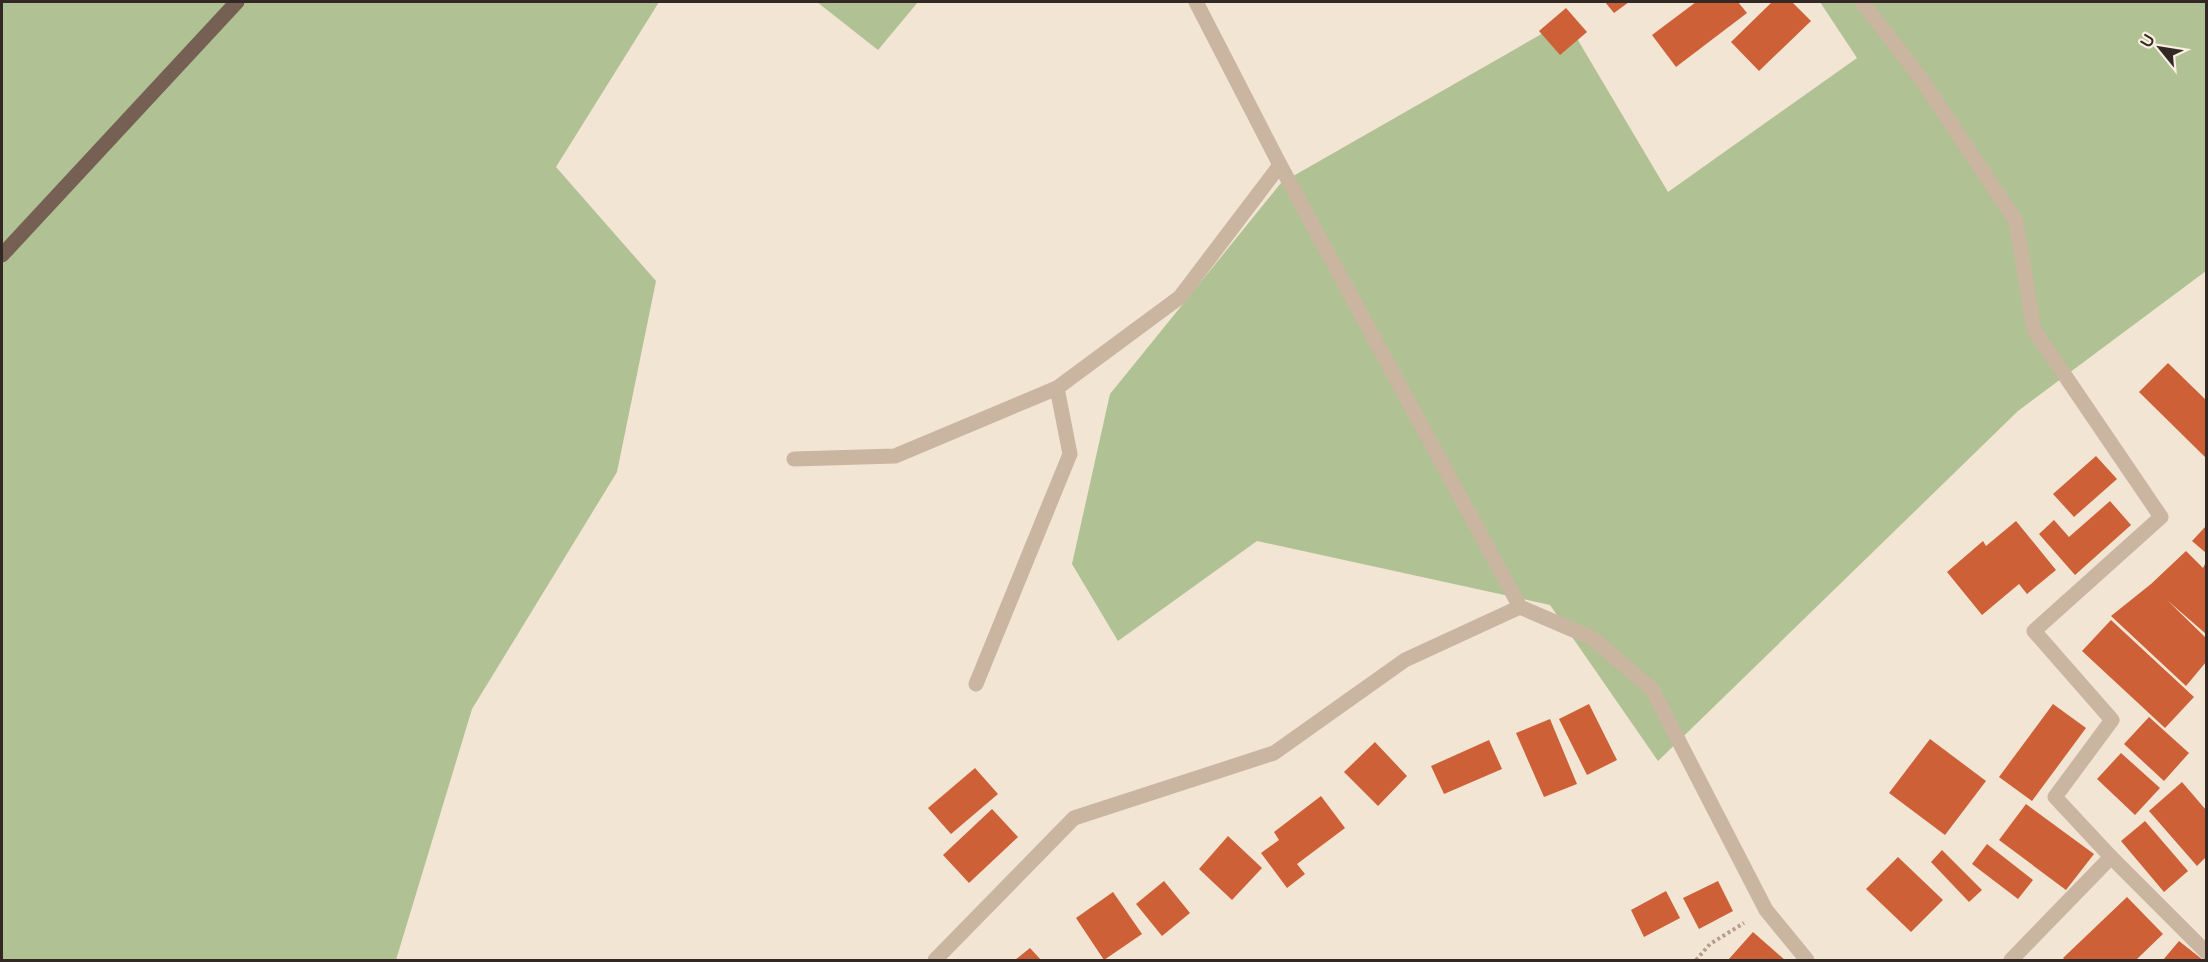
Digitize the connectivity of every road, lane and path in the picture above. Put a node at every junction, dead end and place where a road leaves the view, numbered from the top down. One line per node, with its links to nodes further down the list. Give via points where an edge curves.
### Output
1 (237, 2): 5 (main road)
2 (1196, 2): 4 (street)
3 (1862, 2): 10 (street, via 1920,77 2016,221 2034,330 2161,517 2034,631 2112,720 2055,797)
4 (1280, 165): 6 (street, via 1180,297); 8 (street)
5 (2, 255)
6 (1057, 388): 7 (street, via 895,456); 9 (street, via 1070,454)
7 (794, 459)
8 (1520, 607): 11 (street, via 1592,638 1652,689); 13 (street, via 1406,660 1274,753 1074,818)
9 (976, 684)
10 (2111, 857): 12 (street); 16 (street)
11 (1766, 910): 14 (path, via 1710,944); 15 (street)
12 (2206, 952)
13 (935, 960)
14 (1696, 960)
15 (1807, 960)
16 (2011, 960)

